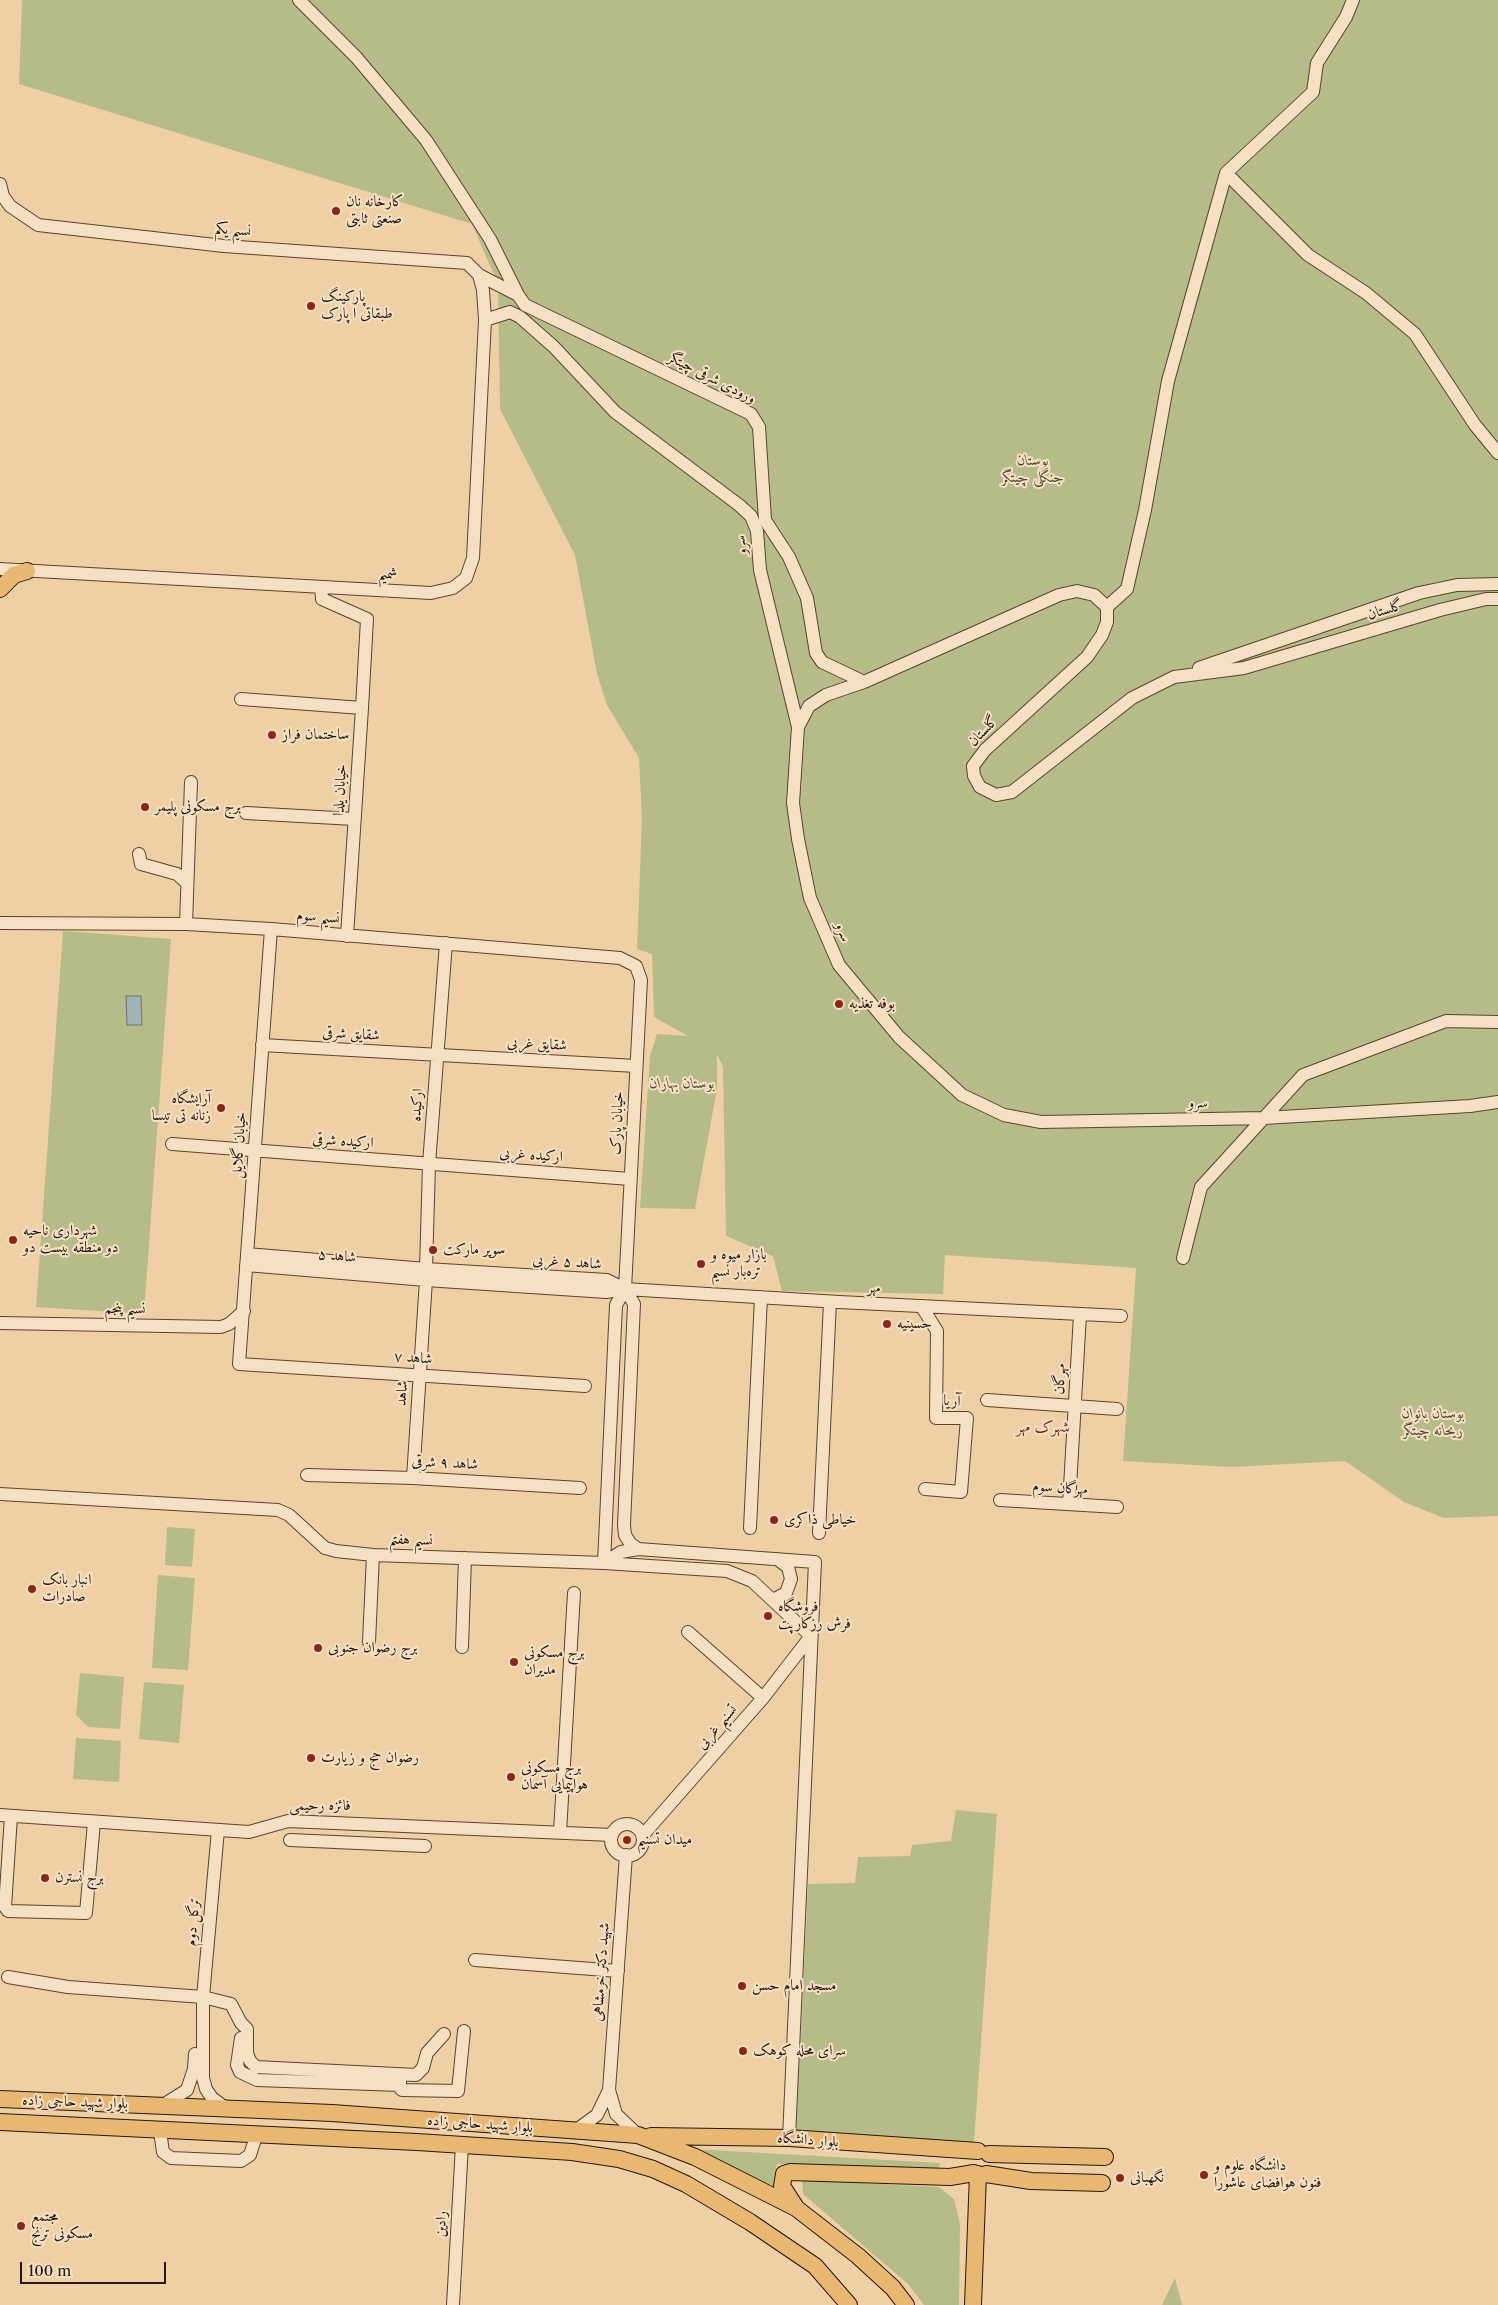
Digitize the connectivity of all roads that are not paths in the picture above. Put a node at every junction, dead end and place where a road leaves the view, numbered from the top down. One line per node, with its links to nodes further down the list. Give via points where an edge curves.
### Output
1 (298, 0): 6 (street, via 356,57 426,140 490,239)
2 (1353, 0): 3 (street, via 1317,63 1313,92)
3 (1226, 172): 9 (street, via 1308,255 1366,293 1415,334 1475,425); 16 (street, via 1168,381 1127,589)
4 (0, 184): 5 (street, نسیم یکم, via 10,206 38,225 224,246 467,263)
5 (479, 275): 6 (street, نسیم یکم); 7 (street, شمیم)
6 (521, 300): 8 (street); 18 (street, ورودی شرقی چیتگر, via 752,414 759,427 765,520 789,557 807,598 816,654 822,662)
7 (485, 320): 8 (street, سرو, via 510,312); 13 (street, شمیم, via 474,558 466,578 453,588 431,593)
8 (527, 322): 21 (street, سرو, via 615,412 739,504 750,516 757,531 760,570)
9 (1498, 453)
10 (0, 569): 11 (street, شمیم)
11 (27, 571): 13 (street, شمیم); 14 (main road, via 14,575)
12 (1498, 584): 17 (street, via 1457,585 1419,593)
13 (321, 587): 20 (street, خیابان یلدا, via 322,599 367,619)
14 (0, 589)
15 (1498, 599): 17 (street, گلستان, via 1440,610 1244,668)
16 (1107, 607): 17 (street, گلستان, via 1107,622 1102,635 1087,657 985,750 974,766 974,776 980,787 996,795 1012,792 1132,698); 18 (street, via 1094,595 1077,591 1059,595)
17 (1174, 677)
18 (864, 682): 21 (street, via 826,695 810,706)
19 (241, 699): 20 (street)
20 (362, 708): 24 (street, خیابان یلدا)
21 (798, 727): 38 (street, سرو, via 793,803 798,839 810,898 839,965 899,1037 962,1095 1004,1115 1041,1122)
22 (191, 782): 26 (street)
23 (246, 814): 24 (street)
24 (354, 819): 30 (street, خیابان یلدا)
25 (139, 854): 26 (street, via 141,864 177,874)
26 (187, 884): 28 (street)
27 (0, 923): 28 (street, نسیم سوم)
28 (186, 924): 29 (street, نسیم سوم)
29 (271, 929): 30 (street, نسیم سوم); 34 (street, خیابان گلایل)
30 (347, 936): 31 (street, نسیم سوم)
31 (446, 944): 32 (street, نسیم سوم, via 620,958); 35 (street, ارکیده)
32 (631, 962): 36 (street, خیابان پارک, via 641,980)
33 (1498, 1022): 38 (street, via 1446,1022 1304,1075)
34 (262, 1045): 35 (street, شقایق شرقی); 40 (street, خیابان گلایل)
35 (437, 1055): 36 (street, شقایق غربی); 41 (street, ارکیده)
36 (636, 1066): 42 (street, خیابان پارک)
37 (1498, 1102): 38 (street, سرو)
38 (1264, 1118): 43 (street, via 1201,1187)
39 (172, 1144): 40 (street)
40 (255, 1150): 41 (street, ارکیده شرقی); 44 (street, خیابان گلایل)
41 (430, 1164): 42 (street, ارکیده غربی); 45 (street, ارکیده)
42 (630, 1179): 46 (street, خیابان پارک)
43 (1183, 1258)
44 (247, 1259): 45 (street, شاهد ۵); 50 (street, خیابان گلایل)
45 (426, 1275): 46 (street, شاهد ۵ غربی, via 606,1292); 55 (street, شاهد)
46 (625, 1289): 47 (street, مهر); 70 (street, خیابان پارک, via 634,1304 624,1525 625,1536); 74 (street, خیابان پارک, via 616,1305)
47 (761, 1297): 48 (street, مهر); 68 (street)
48 (830, 1302): 49 (street, مهر); 69 (street)
49 (922, 1307): 51 (street, مهر); 63 (street, آریا, via 937,1332 936,1418 967,1418 961,1492)
50 (244, 1311): 53 (street, نسیم پنجم, via 221,1327); 54 (street, خیابان گلایل)
51 (1080, 1314): 52 (street, مهر); 58 (street, مهرگان)
52 (1121, 1316)
53 (0, 1323)
54 (239, 1364): 55 (street, شاهد ۷)
55 (420, 1375): 56 (street, شاهد ۷); 61 (street, شاهد)
56 (585, 1386)
57 (987, 1400): 58 (street)
58 (1075, 1406): 59 (street); 66 (street, مهرگان)
59 (1117, 1409)
60 (307, 1474): 61 (street, شاهد ۹ شرقی)
61 (413, 1478): 62 (street, شاهد ۹ شرقی)
62 (580, 1488)
63 (924, 1489)
64 (0, 1494): 71 (street, نسیم هفتم, via 278,1510 289,1515 325,1548)
65 (1000, 1500): 66 (street, مهرگان سوم)
66 (1069, 1504): 67 (street, مهرگان سوم)
67 (1117, 1507)
68 (750, 1528)
69 (819, 1533)
70 (638, 1549): 73 (street); 74 (street, via 621,1552)
71 (373, 1555): 72 (street, نسیم هفتم); 79 (street)
72 (465, 1558): 74 (street, نسیم هفتم); 80 (street)
73 (778, 1560): 76 (street, via 788,1567 792,1580 786,1593); 78 (street, via 815,1562)
74 (604, 1563): 76 (street, نسیم هفتم, via 727,1571 752,1581)
75 (574, 1593): 86 (street)
76 (773, 1600): 78 (street, نسیم هفتم)
77 (688, 1632): 81 (street)
78 (811, 1636): 81 (street, تسنیم غربی); 110 (street)
79 (370, 1642)
80 (462, 1647)
81 (763, 1698): 88 (street, تسنیم غربی)
82 (6, 1815): 84 (street, فائزه رحیمی); 84 (street, via 5,1907 8,1911 86,1913)
83 (334, 1821): 85 (street, فائزه رحیمی, via 288,1821 249,1832); 86 (street, فائزه رحیمی); 90 (street)
84 (94, 1822): 85 (street, فائزه رحیمی)
85 (218, 1830): 96 (street, ترگل دوم)
86 (560, 1832): 87 (street, فائزه رحیمی)
87 (612, 1835): 88 (street, via 618,1827 628,1824 637,1827); 92 (street, via 614,1848)
88 (643, 1835): 92 (street, via 640,1850)
89 (290, 1840): 90 (street)
90 (333, 1842): 91 (street)
91 (425, 1846)
92 (626, 1855): 94 (street, شهید دکتر خرمشاهی)
93 (475, 1960): 94 (street)
94 (618, 1971): 101 (street, شهید دکتر خرمشاهی)
95 (8, 1977): 96 (street, via 68,1987)
96 (203, 1997): 97 (street, ترگل دوم); 100 (street, via 231,2004 241,2023 237,2065 240,2072 252,2078)
97 (202, 2017): 103 (street, ترگل دوم, via 197,2030 191,2082 181,2096); 104 (street, ترگل دوم, via 206,2089 212,2098)
98 (464, 2031): 100 (street, via 458,2091 402,2090)
99 (444, 2034): 100 (street, via 427,2053 420,2073)
100 (400, 2080)
101 (609, 2090): 107 (street, شهید دکتر خرمشاهی, via 597,2115); 109 (street, شهید دکتر خرمشاهی, via 616,2114)
102 (0, 2099): 103 (main road, بلوار شهید حاجی زاده)
103 (163, 2105): 104 (main road, بلوار شهید حاجی زاده)
104 (235, 2110): 107 (main road, بلوار شهید حاجی زاده, via 332,2113); 108 (main road, via 234,2122)
105 (0, 2122): 106 (main road, بلوار شهید حاجی زاده)
106 (160, 2130): 108 (main road, بلوار شهید حاجی زاده); 108 (street, via 163,2152 171,2158 241,2161 250,2155)
107 (575, 2131): 109 (main road, بلوار شهید حاجی زاده)
108 (249, 2135): 111 (main road, بلوار شهید حاجی زاده)
109 (638, 2135): 110 (main road, بلوار دانشگاه); 118 (main road, بلوار شهید حاجی زاده, via 694,2156)
110 (789, 2138): 112 (main road, بلوار دانشگاه)
111 (462, 2145): 120 (street, رادین); 121 (main road, بلوار شهید حاجی زاده, via 572,2152 619,2158 653,2169 686,2184 750,2222 815,2266)
112 (912, 2148): 113 (main road, بلوار دانشگاه); 116 (main road)
113 (984, 2152): 114 (main road, بلوار دانشگاه); 115 (main road, via 993,2165)
114 (1105, 2157)
115 (979, 2174): 116 (main road, بلوار دانشگاه); 117 (main road, بلوار دانشگاه, via 1030,2181); 122 (main road)
116 (911, 2176): 118 (main road, بلوار دانشگاه, via 790,2172 784,2174 782,2186)
117 (1102, 2183)
118 (796, 2208): 119 (main road, بلوار شهید حاجی زاده, via 858,2256 893,2288)
119 (904, 2303)
120 (453, 2305)
121 (849, 2305)
122 (973, 2305)

